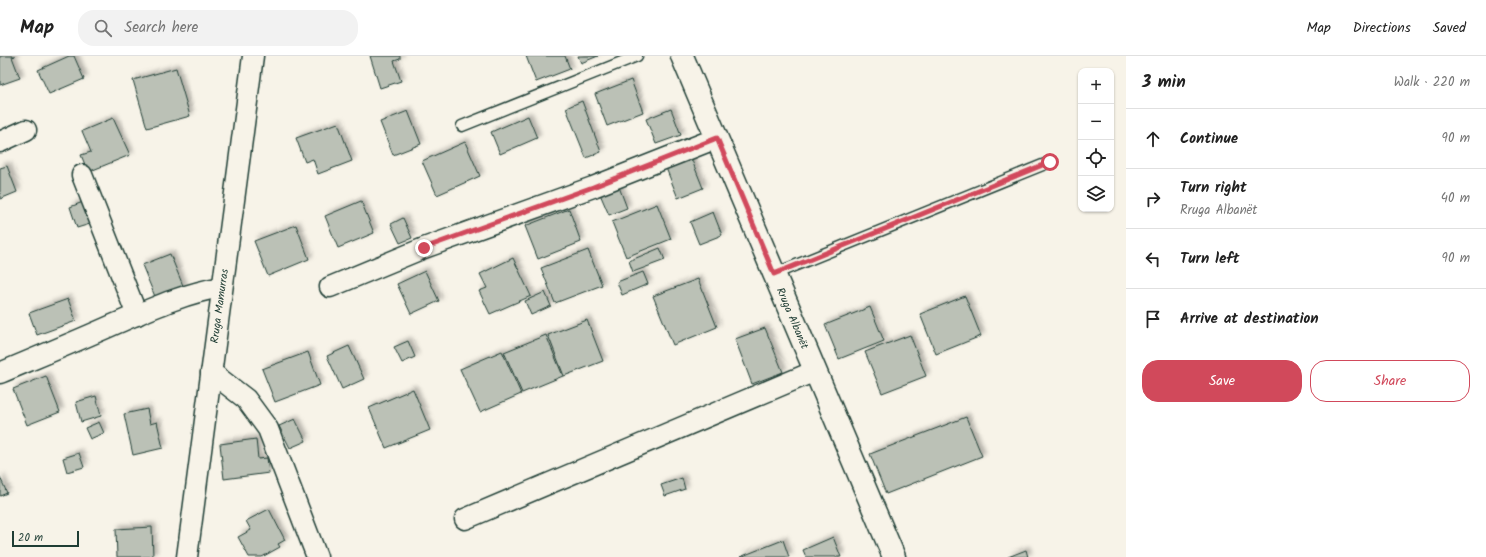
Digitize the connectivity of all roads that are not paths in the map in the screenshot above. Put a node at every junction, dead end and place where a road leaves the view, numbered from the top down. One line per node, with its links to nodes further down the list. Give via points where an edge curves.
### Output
1 (253, 56): 11 (street, Rruga Mamurras)
2 (637, 56): 4 (lane)
3 (682, 56): 6 (street, Rruga Albanët)
4 (462, 126)
5 (26, 130): 7 (street)
6 (717, 138): 10 (street, Rruga Albanët); 12 (street, via 593,187 424,248)
7 (0, 142)
8 (1050, 162): 10 (lane)
9 (82, 175): 13 (street)
10 (774, 274): 14 (street, Rruga Albanët)
11 (222, 287): 13 (street, via 188,295); 15 (street, Rruga Mamurras)
12 (330, 287)
13 (136, 315): 16 (street)
14 (815, 371): 17 (street); 20 (street, Rruga Albanët)
15 (211, 372): 18 (street, Rruga Mamurras); 19 (street, via 246,399 268,429)
16 (0, 374)
17 (465, 519)
18 (187, 557)
19 (317, 557)
20 (894, 557)

